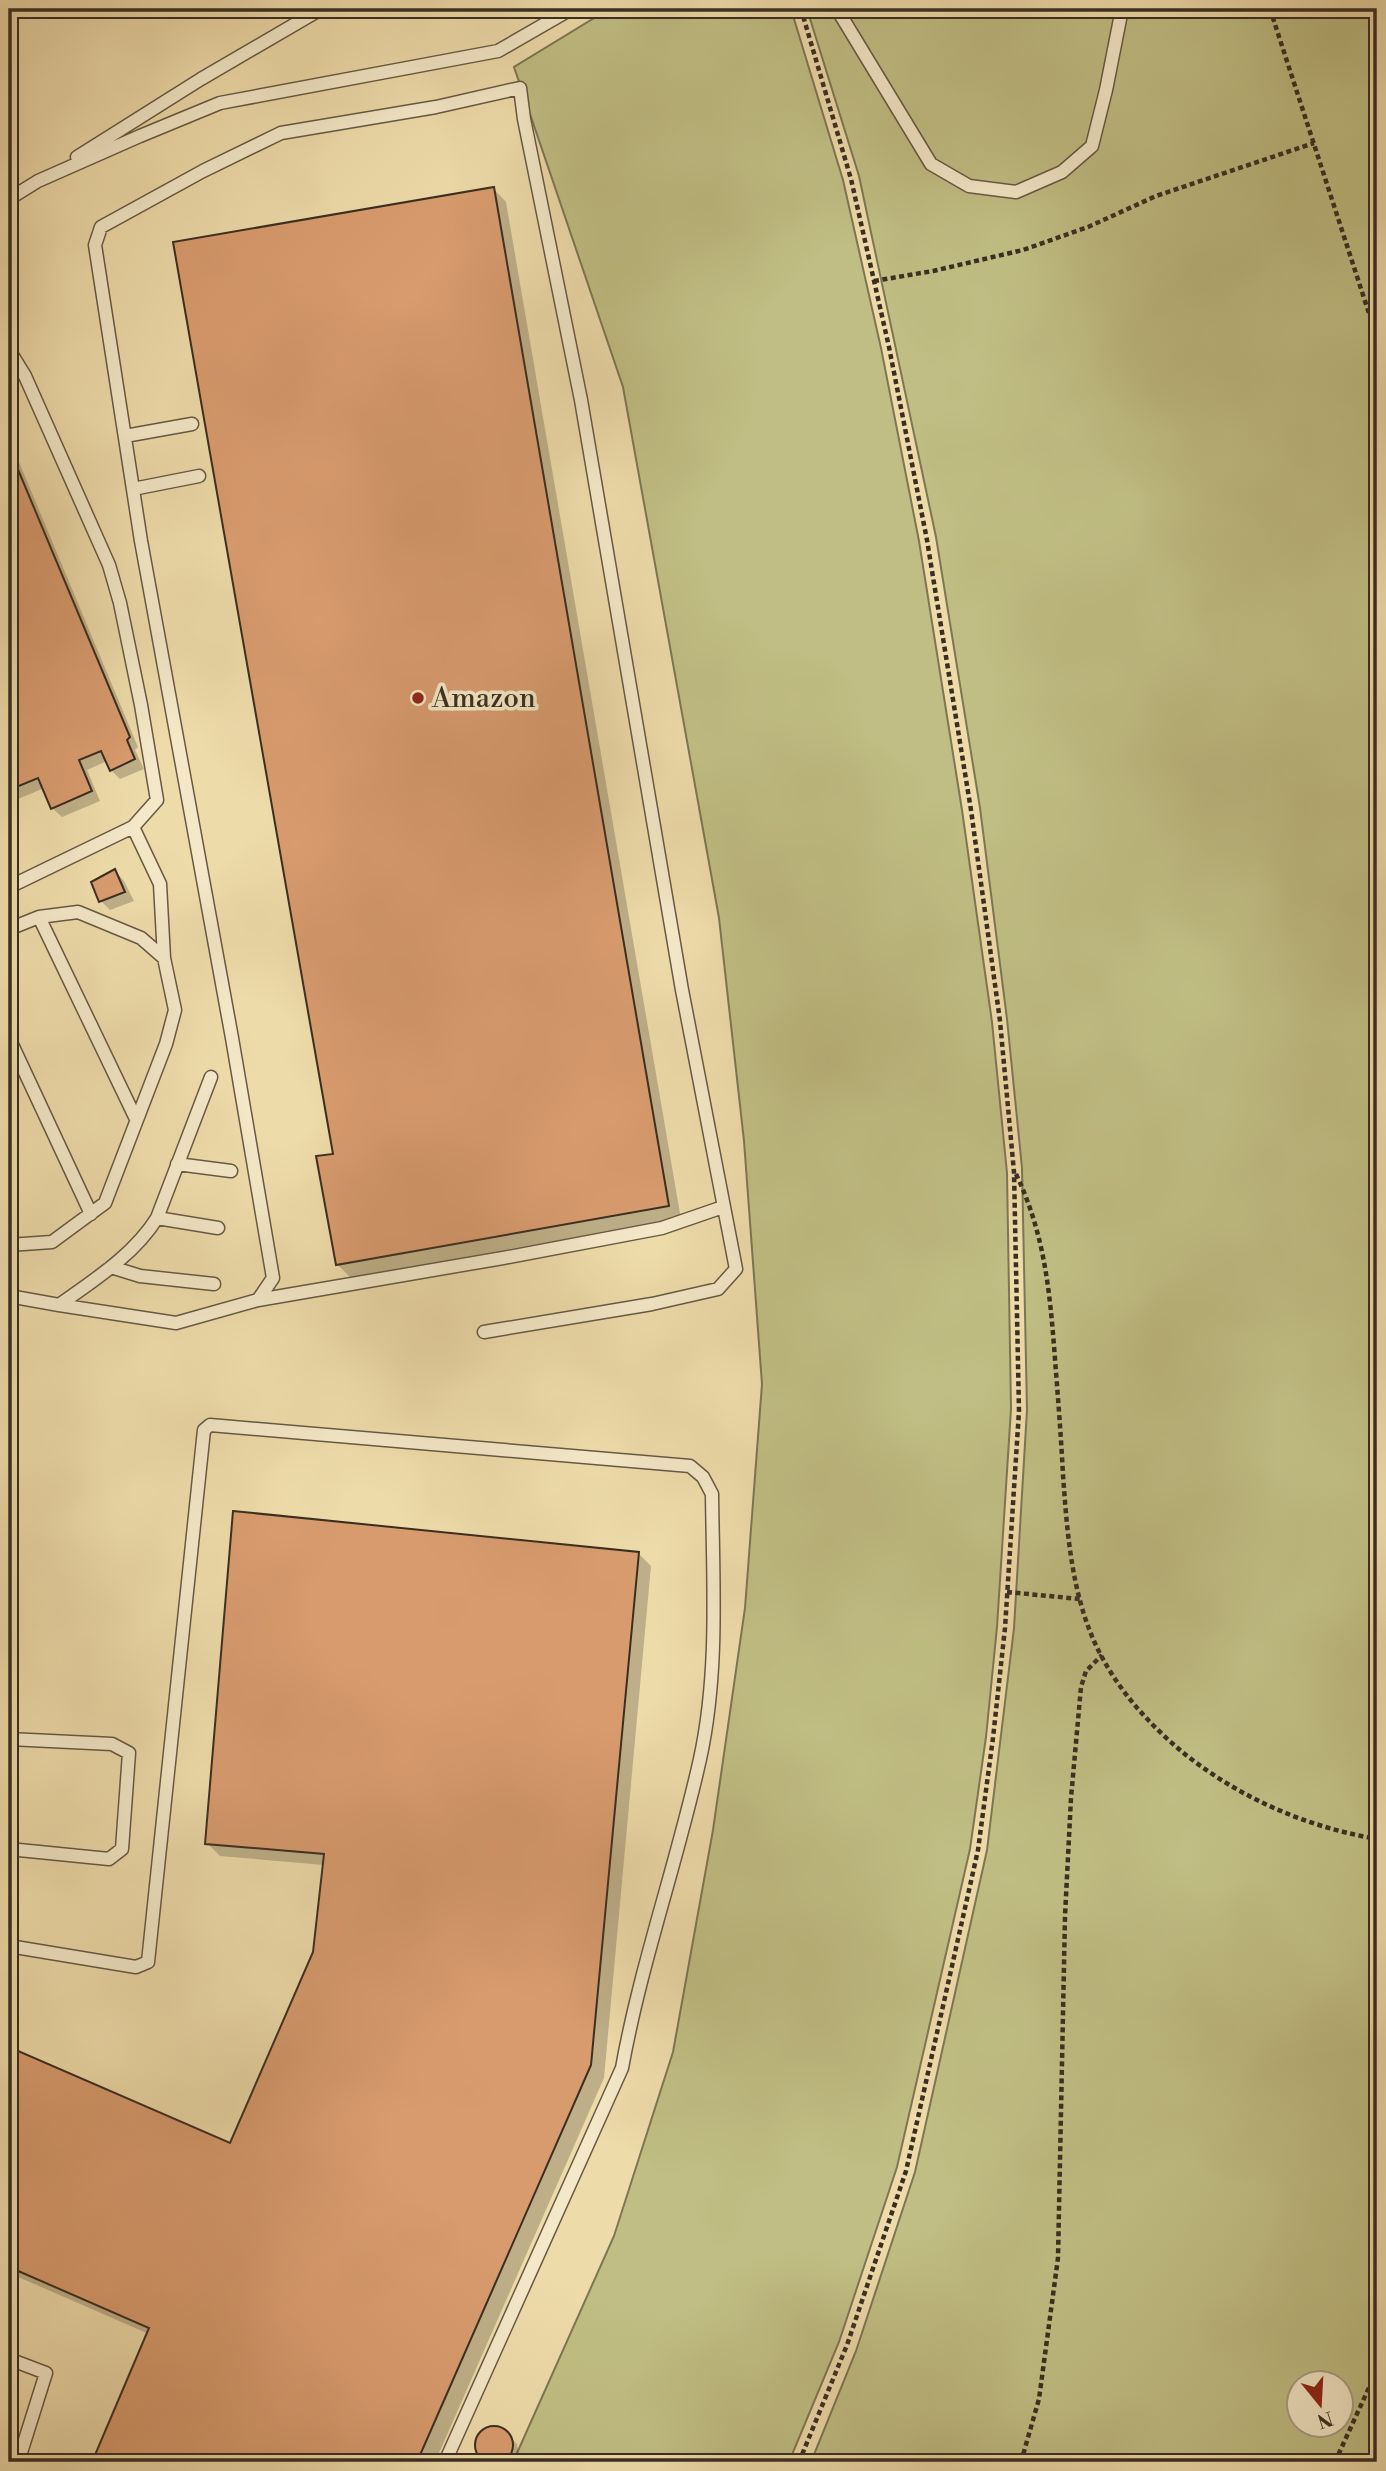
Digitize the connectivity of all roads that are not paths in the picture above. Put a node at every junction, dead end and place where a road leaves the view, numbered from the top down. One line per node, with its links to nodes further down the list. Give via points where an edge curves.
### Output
1 (321, 9): 5 (lane)
2 (571, 9): 5 (lane, via 498,51 220,103)
3 (837, 9): 4 (lane, via 931,164 969,186 1016,192 1062,172 1092,146)
4 (1122, 9)
5 (38, 181): 6 (lane)
6 (9, 199)
7 (9, 350): 12 (lane, via 70,476 109,565 120,603 157,800)
8 (192, 424): 9 (lane)
9 (125, 436): 11 (lane); 22 (lane, via 95,245 101,228 281,133 520,88 581,400)
10 (199, 476): 11 (lane)
11 (133, 489): 30 (lane, via 273,1278)
12 (133, 827): 13 (lane); 16 (lane, via 160,884)
13 (9, 887)
14 (38, 917): 15 (lane); 16 (lane, via 78,912 141,938); 19 (lane)
15 (9, 929)
16 (164, 958): 19 (lane, via 175,1010)
17 (9, 1038): 23 (lane)
18 (211, 1077): 20 (lane)
19 (136, 1119): 23 (lane, via 105,1203)
20 (177, 1164): 21 (lane); 24 (lane)
21 (231, 1171)
22 (723, 1207): 30 (lane, via 662,1227); 32 (lane, via 736,1269 718,1289)
23 (91, 1214): 26 (lane, via 52,1242)
24 (157, 1218): 25 (lane); 27 (lane)
25 (218, 1228)
26 (9, 1245)
27 (111, 1267): 28 (lane, via 140,1276); 31 (lane)
28 (214, 1284)
29 (9, 1296): 31 (lane)
30 (258, 1300): 31 (lane, via 176,1323)
31 (59, 1305)
32 (484, 1332)
33 (9, 1739): 34 (lane, via 112,1744 129,1753 122,1849 109,1859)
34 (9, 1849)
35 (9, 1946): 38 (lane, via 136,1967 148,1962 204,1430 210,1424 690,1466 703,1477 712,1494 713,1667 701,1758 632,2011 622,2068)
36 (9, 2359): 37 (lane, via 46,2373 19,2459)
37 (9, 2456)
38 (445, 2462)

